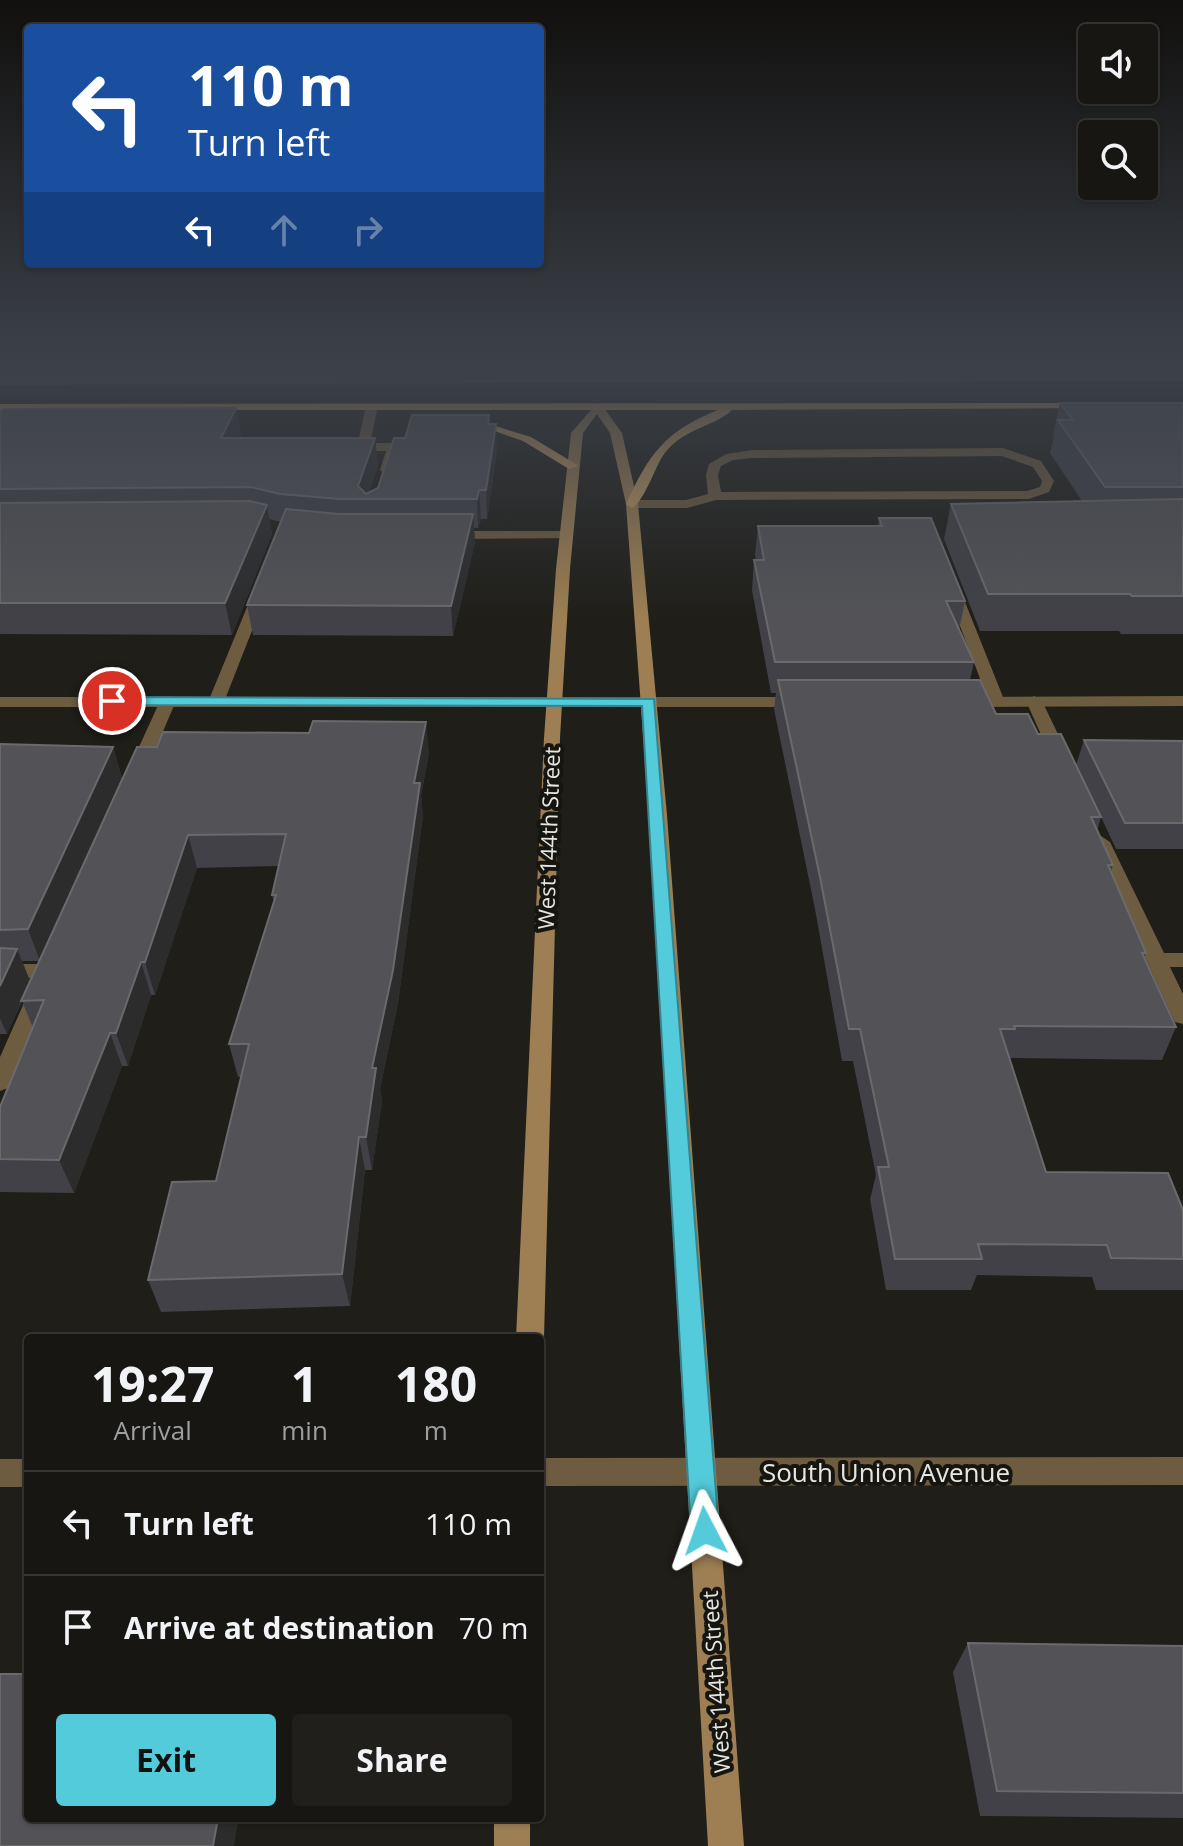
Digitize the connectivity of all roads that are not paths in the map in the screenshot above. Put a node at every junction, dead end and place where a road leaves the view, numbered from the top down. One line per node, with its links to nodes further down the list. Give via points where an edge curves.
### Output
1 (393, 448): 7 (street)
2 (541, 448): 6 (main road)
3 (575, 448): 6 (street, West 144th Street)
4 (619, 448): 9 (street, West 144th Street)
5 (661, 448): 9 (main road)
6 (573, 466): 11 (street, West 144th Street)
7 (380, 488)
8 (715, 496): 8 (street, via 1029,495 1045,489 1048,481 1037,464 1003,452 752,454 715,464); 9 (street, via 687,504)
9 (632, 504): 20 (street, West 144th Street)
10 (435, 535): 11 (street)
11 (566, 535): 19 (street, West 144th Street)
12 (267, 573): 18 (street)
13 (947, 574): 23 (street)
14 (168, 701): 17 (street); 18 (street); 25 (street)
15 (1034, 701): 16 (street); 23 (street); 24 (street)
16 (1183, 701)
17 (0, 702)
18 (216, 702): 19 (street)
19 (554, 702): 20 (street); 32 (street, West 144th Street)
20 (649, 702): 21 (street); 35 (street, West 144th Street)
21 (822, 702)
22 (949, 702): 23 (street)
23 (997, 702)
24 (1071, 780)
25 (130, 786)
26 (1091, 822): 27 (street)
27 (1157, 960): 28 (street); 30 (street)
28 (1183, 960)
29 (0, 971): 31 (street, via 52,964)
30 (1183, 1016)
31 (0, 1082)
32 (530, 1334)
33 (1183, 1471): 35 (street, South Union Avenue)
34 (544, 1472): 35 (street, South Union Avenue)
35 (700, 1472): 40 (street, West 144th Street)
36 (0, 1473): 37 (street)
37 (24, 1473)
38 (512, 1822): 39 (street)
39 (512, 1846)
40 (726, 1846)

